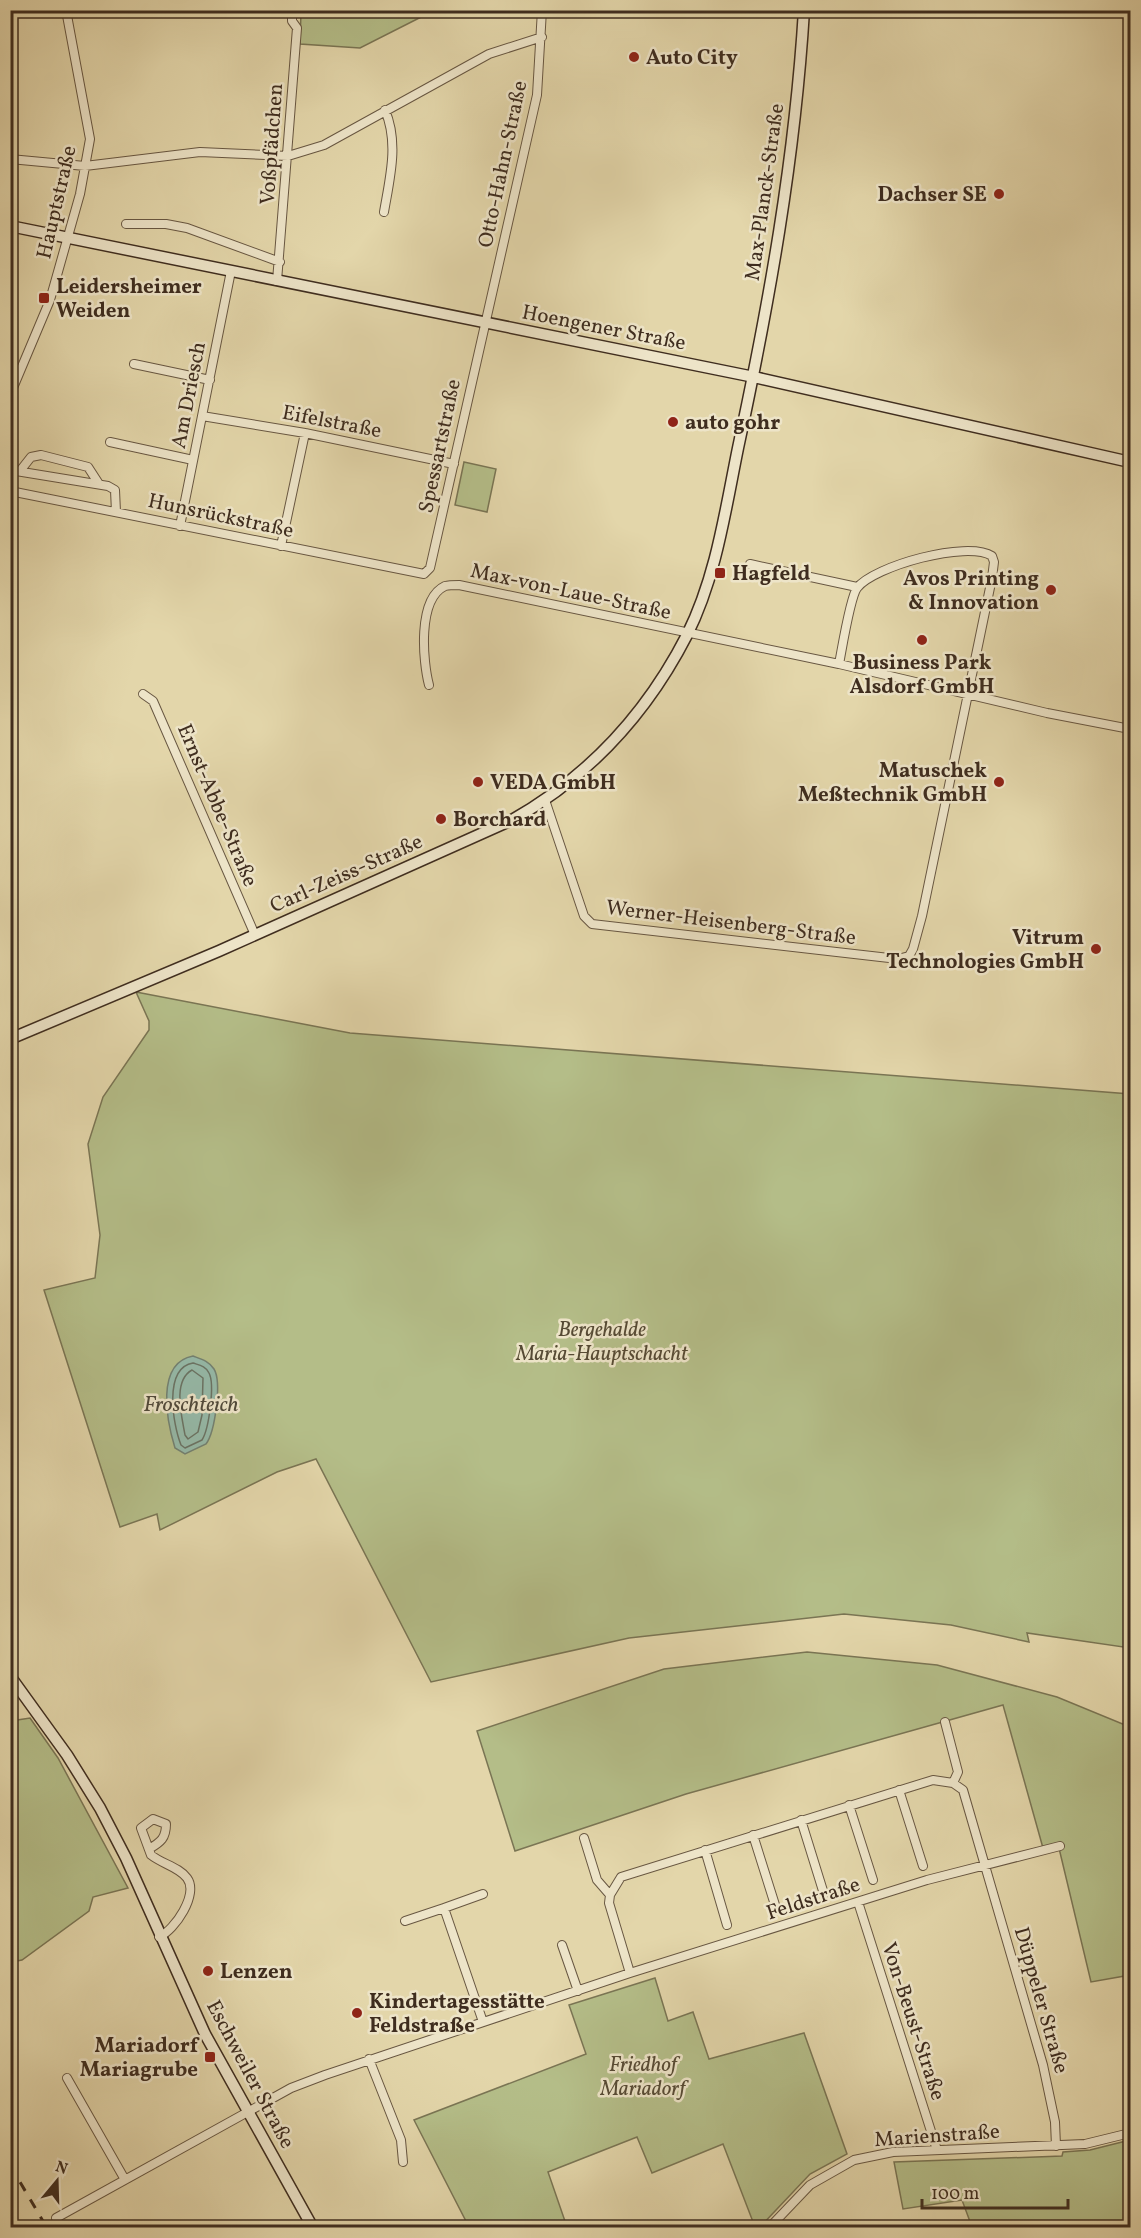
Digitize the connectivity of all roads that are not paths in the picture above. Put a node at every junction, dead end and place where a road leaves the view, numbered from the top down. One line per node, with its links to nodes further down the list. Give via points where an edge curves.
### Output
1 (66, 10): 9 (street, Hauptstraße, via 90,139)
2 (292, 10): 7 (street, Voßpfädchen, via 297,28)
3 (542, 10): 5 (street, Otto-Hahn-Straße)
4 (804, 10): 19 (street, Max-Planck-Straße, via 784,210)
5 (542, 37): 6 (street, via 489,54); 17 (street, Otto-Hahn-Straße, via 537,95)
6 (385, 110): 7 (street, via 324,145); 10 (street, via 393,129 393,152)
7 (288, 156): 9 (street, via 200,152); 14 (street, Voßpfädchen)
8 (10, 159): 9 (street)
9 (85, 165): 13 (street, Hauptstraße)
10 (384, 212)
11 (126, 224): 14 (street, via 186,228)
12 (10, 226): 13 (street, Hoengener Straße)
13 (68, 238): 15 (street, Hoengener Straße); 21 (street, Hauptstraße, via 44,319)
14 (280, 262): 16 (street, Voßpfädchen)
15 (231, 272): 16 (street, Hoengener Straße); 20 (street, Am Driesch)
16 (277, 281): 17 (street, Hoengener Straße)
17 (484, 323): 19 (street, Hoengener Straße); 27 (street, Spessartstraße)
18 (134, 364): 20 (street)
19 (754, 377): 26 (street, Hoengener Straße); 38 (street, Carl-Zeiss-Straße, via 712,570)
20 (210, 381): 22 (street, Am Driesch)
21 (11, 393)
22 (202, 416): 23 (street, Eifelstraße); 25 (street, Am Driesch)
23 (305, 433): 27 (street, Eifelstraße); 34 (street)
24 (110, 442): 25 (street)
25 (193, 460): 33 (street, Am Driesch)
26 (1131, 462)
27 (454, 464): 36 (street, Spessartstraße, via 430,568)
28 (10, 470): 29 (street)
29 (20, 471): 30 (street); 30 (street, via 31,457 41,455 88,467)
30 (99, 484): 32 (street, via 116,489)
31 (10, 491): 32 (street, Hunsrückstraße)
32 (116, 512): 33 (street, Hunsrückstraße)
33 (180, 526): 34 (street, Hunsrückstraße)
34 (281, 546): 36 (street, Hunsrückstraße)
35 (750, 564): 37 (street)
36 (424, 574)
37 (858, 587): 39 (street); 41 (street, via 903,564 938,552 978,551 992,556 992,578)
38 (687, 634): 39 (street); 40 (street, Max-von-Laue-Straße, via 476,588 446,586 431,603 423,644); 44 (street, Carl-Zeiss-Straße, via 646,704 626,728)
39 (839, 664): 41 (street)
40 (429, 685)
41 (968, 692): 43 (street, via 1037,711); 44 (street, Werner-Heisenberg-Straße, via 916,940 909,956 898,959 592,924 584,916)
42 (143, 694): 45 (street, Ernst-Abbe-Straße, via 153,701)
43 (1131, 729)
44 (545, 800): 45 (street, Carl-Zeiss-Straße, via 471,840)
45 (255, 935): 46 (street, Carl-Zeiss-Straße)
46 (10, 1039)
47 (10, 1676): 69 (street, Eschweiler Straße, via 100,1808)
48 (945, 1722): 49 (street, via 958,1772)
49 (953, 1783): 50 (street, via 933,1780); 58 (street, Düppeler Straße, via 963,1790)
50 (899, 1790): 51 (street); 59 (street)
51 (849, 1805): 52 (street); 60 (street)
52 (801, 1820): 53 (street); 62 (street)
53 (753, 1835): 57 (street); 66 (street)
54 (584, 1838): 63 (street, via 597,1880)
55 (1060, 1846): 58 (street, Feldstraße)
56 (149, 1849): 69 (street, via 151,1856 190,1882 179,1921)
57 (705, 1850): 63 (street, via 621,1877); 68 (street)
58 (985, 1865): 64 (street, Feldstraße); 78 (street, Düppeler Straße, via 1043,2065)
59 (923, 1866)
60 (873, 1880)
61 (483, 1894): 65 (street)
62 (824, 1894)
63 (610, 1895): 71 (street)
64 (858, 1902): 71 (street, Feldstraße); 79 (street, Von-Beust-Straße)
65 (444, 1908): 67 (street); 73 (street)
66 (776, 1908)
67 (405, 1921)
68 (727, 1925)
69 (159, 1937): 76 (street, Eschweiler Straße)
70 (562, 1945): 72 (street)
71 (630, 1973): 72 (street, Feldstraße)
72 (578, 1991): 73 (street, Feldstraße)
73 (483, 2022): 74 (street, Feldstraße)
74 (369, 2059): 76 (street, Feldstraße, via 291,2088); 80 (street, via 401,2140)
75 (67, 2078): 81 (street)
76 (247, 2113): 81 (street, Feldstraße); 83 (street, Eschweiler Straße)
77 (1131, 2133): 78 (street, Marienstraße, via 1085,2145)
78 (1056, 2146): 79 (street, Marienstraße)
79 (936, 2150): 84 (street, Marienstraße, via 893,2152 854,2160 810,2185)
80 (403, 2162)
81 (124, 2178): 82 (street, Feldstraße, via 56,2218)
82 (61, 2228)
83 (314, 2228)
84 (769, 2228)

